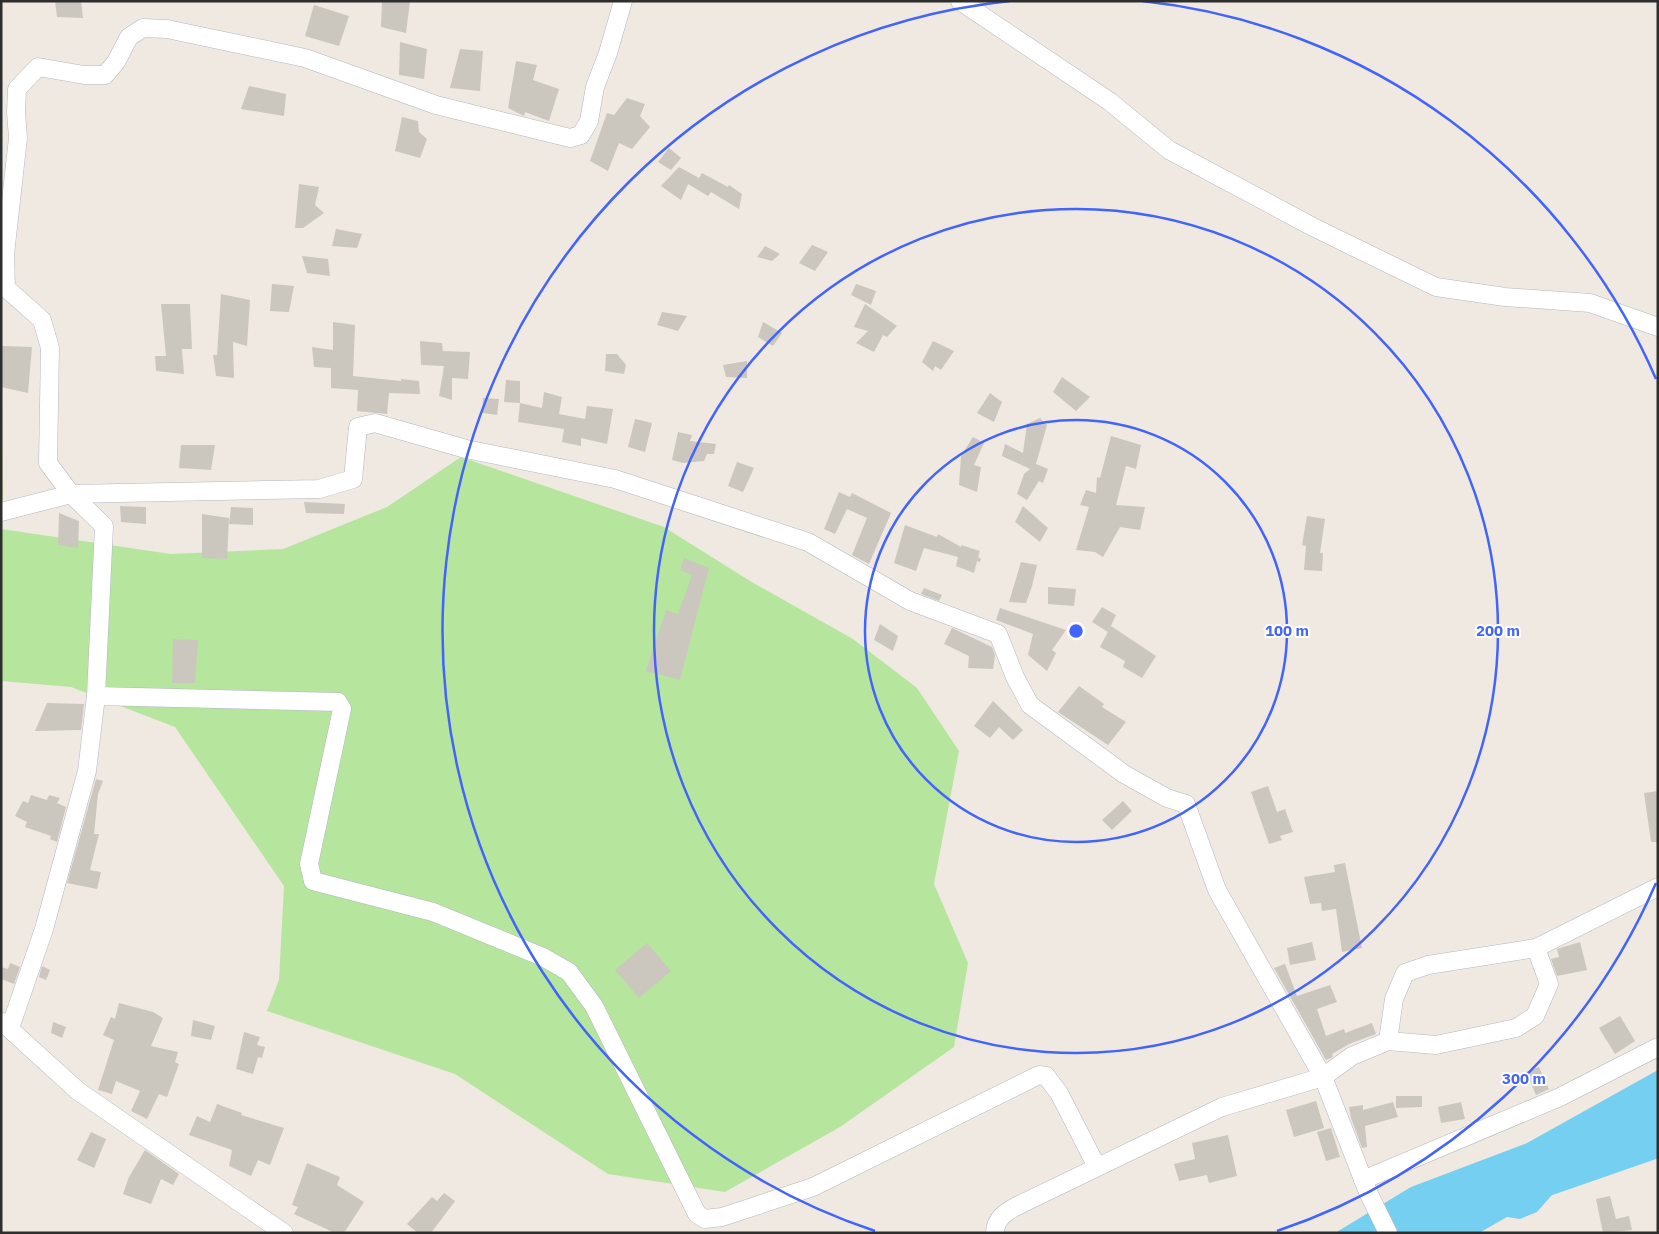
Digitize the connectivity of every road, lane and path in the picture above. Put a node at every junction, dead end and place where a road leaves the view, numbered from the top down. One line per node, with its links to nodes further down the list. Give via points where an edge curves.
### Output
1 (623, 1): 4 (street, via 595,87 589,121 581,135 570,138 436,105 305,58 167,29 143,28 129,37 105,75 84,76 38,67 31,73 17,89 18,138 5,254 6,288 42,320 50,348 48,463)
2 (960, 1): 3 (street, via 1109,101 1169,150 1313,227 1436,287 1505,297 1590,303)
3 (1658, 327)
4 (71, 494): 5 (street); 6 (street, via 104,526); 12 (street, via 319,488 353,479 358,427 376,423 466,449 615,478 808,542 910,601 998,634 1030,704 1124,774 1167,798 1186,804 1217,890)
5 (1, 512)
6 (96, 696): 9 (street, via 87,771 44,929); 13 (street, via 338,702 342,709 309,864 313,881 433,912 543,957 569,972 594,1006 697,1214 705,1219 722,1217 813,1187 1039,1075 1046,1076 1059,1093)
7 (1658, 887): 8 (street)
8 (1536, 948): 10 (street, via 1428,965 1405,973 1394,999); 10 (street, via 1549,984 1535,1016 1516,1028 1436,1045)
9 (6, 1025): 15 (street, via 78,1091)
10 (1388, 1040): 12 (street, via 1352,1056)
11 (1658, 1047): 14 (street, via 1560,1097)
12 (1323, 1076): 13 (street, via 1222,1107); 14 (street)
13 (1097, 1167): 16 (street, via 1003,1214)
14 (1365, 1186): 17 (street)
15 (284, 1233)
16 (995, 1233)
17 (1388, 1233)

